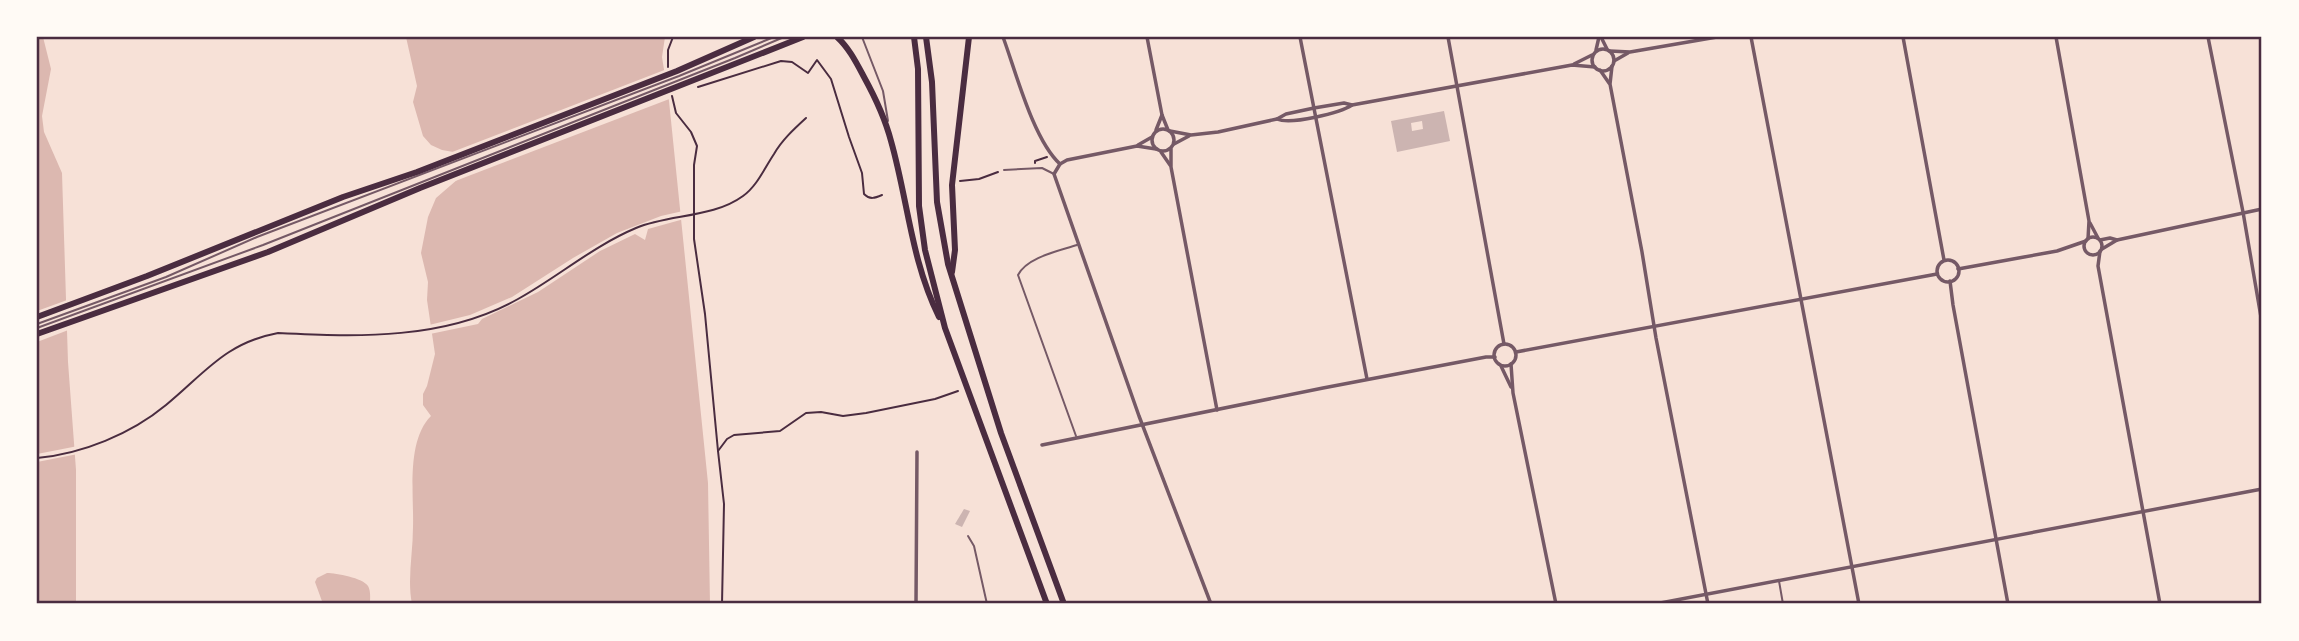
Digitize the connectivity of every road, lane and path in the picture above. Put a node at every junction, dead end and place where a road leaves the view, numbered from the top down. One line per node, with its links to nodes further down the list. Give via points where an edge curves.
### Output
1 (774, 37): 27 (lane)
2 (784, 37): 27 (lane)
3 (803, 37): 27 (highway)
4 (837, 37): 40 (highway, via 848,47 877,100)
5 (862, 37): 40 (lane, via 883,92)
6 (914, 37): 78 (highway, via 919,206)
7 (926, 37): 69 (highway, via 938,209)
8 (969, 37): 69 (highway, via 952,185 955,250)
9 (1003, 37): 47 (street)
10 (1147, 37): 33 (street)
11 (1300, 37): 32 (street)
12 (1448, 37): 29 (street)
13 (1600, 37): 20 (street); 22 (street)
14 (1717, 37): 21 (street)
15 (1751, 37): 71 (street)
16 (1903, 37): 65 (street)
17 (2056, 37): 57 (street)
18 (2208, 37): 56 (street)
19 (750, 38): 27 (highway)
20 (1608, 50): 21 (street); 22 (street); 23 (street)
21 (1630, 52): 23 (street)
22 (1595, 53): 24 (street); 25 (street)
23 (1613, 63): 26 (street); 28 (street)
24 (1572, 65): 25 (street); 29 (street)
25 (1595, 66): 26 (street)
26 (1600, 70): 28 (street)
27 (680, 78): 72 (highway, via 417,175 343,197); 72 (highway, via 268,252)
28 (1610, 85): 76 (street)
29 (1457, 86): 31 (street); 80 (street)
30 (691, 89): 54 (path, via 780,61 792,62 808,73 817,60 831,79 862,173 864,194)
31 (1352, 105): 32 (street); 34 (street)
32 (1314, 108): 34 (street); 36 (street)
33 (1161, 115): 38 (street); 39 (street)
34 (1315, 116): 36 (street, via 1284,122); 85 (street)
35 (806, 118): 94 (path, via 779,145 747,193 729,205 661,220 619,236 515,301 474,319 401,334 260,336 217,359 149,417 124,432 76,450)
36 (1277, 119): 41 (street)
37 (681, 122): 92 (path, via 697,146 694,239)
38 (1169, 131): 39 (street); 41 (street); 44 (street, via 1175,139)
39 (1156, 132): 42 (street)
40 (889, 133): 78 (highway, via 923,280)
41 (1191, 135): 44 (street)
42 (1152, 137): 43 (street); 45 (street)
43 (1137, 146): 45 (street); 48 (street)
44 (1173, 146): 46 (street); 50 (street)
45 (1156, 149): 46 (street)
46 (1161, 152): 50 (street)
47 (1050, 154): 48 (street); 49 (path, via 1035,161)
48 (1060, 164): 52 (street)
49 (1036, 167): 51 (lane); 52 (lane)
50 (1171, 167): 88 (street)
51 (1004, 170): 53 (path)
52 (1054, 174): 61 (street)
53 (955, 181)
54 (882, 195)
55 (2262, 209): 56 (street)
56 (2244, 212): 60 (street); 74 (street)
57 (2089, 221): 58 (street); 59 (street)
58 (2099, 239): 59 (street); 60 (street); 63 (street)
59 (2087, 240): 62 (street); 64 (street)
60 (2117, 240): 63 (street)
61 (1078, 244): 89 (street); 90 (lane, via 1030,262 1018,275)
62 (2071, 247): 64 (street); 67 (street)
63 (2101, 250): 64 (street); 66 (street)
64 (2089, 253): 66 (street)
65 (1944, 260): 67 (street, via 1952,260); 68 (street)
66 (2098, 266): 96 (street)
67 (1958, 269): 70 (street)
68 (1937, 274): 70 (street); 71 (street)
69 (951, 278): 106 (highway, via 1001,433)
70 (1950, 281): 98 (street)
71 (1800, 298): 76 (street); 99 (street)
72 (85, 308): 73 (highway); 75 (lane); 77 (lane); 79 (highway)
73 (37, 317)
74 (2262, 323)
75 (37, 324)
76 (1654, 327): 81 (street); 101 (street)
77 (37, 328)
78 (945, 328): 105 (highway)
79 (37, 334)
80 (1504, 344): 81 (street); 82 (street, via 1496,349)
81 (1516, 352): 83 (street)
82 (1495, 358): 84 (street); 85 (street)
83 (1511, 364): 84 (street); 87 (street)
84 (1501, 365): 87 (street)
85 (1367, 379): 88 (street)
86 (958, 391): 92 (path, via 866,413 806,413 780,431 734,435)
87 (1513, 393): 108 (street)
88 (1217, 410): 89 (street)
89 (1142, 424): 90 (street); 107 (street)
90 (1076, 438): 91 (street)
91 (1042, 445)
92 (720, 450): 102 (path)
93 (917, 452): 103 (street)
94 (37, 458)
95 (2262, 489): 96 (street)
96 (2142, 511): 98 (street); 114 (street)
97 (968, 536): 104 (lane)
98 (1995, 538): 99 (street); 113 (street)
99 (1852, 565): 100 (street); 112 (street)
100 (1779, 581): 101 (street); 111 (lane)
101 (1706, 594): 109 (street); 110 (street)
102 (722, 604)
103 (916, 604)
104 (987, 604)
105 (1047, 604)
106 (1064, 604)
107 (1211, 604)
108 (1556, 604)
109 (1655, 604)
110 (1708, 604)
111 (1783, 604)
112 (1859, 604)
113 (2008, 604)
114 (2160, 604)

